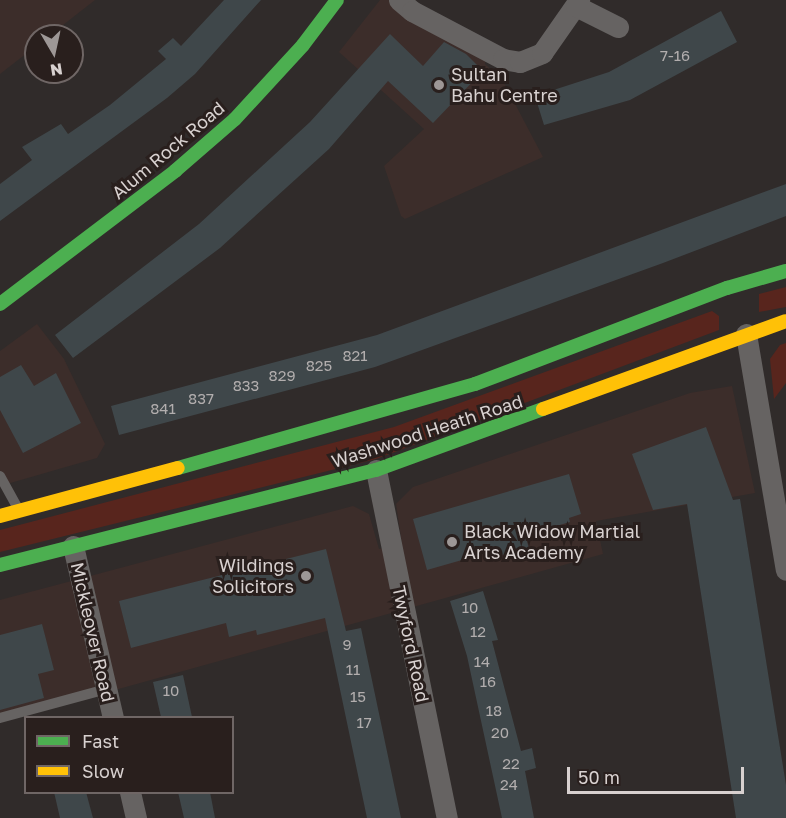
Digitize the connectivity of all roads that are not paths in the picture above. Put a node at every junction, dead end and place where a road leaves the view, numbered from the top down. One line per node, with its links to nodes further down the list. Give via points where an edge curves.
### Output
1 (337, 0): 7 (main road, Alum Rock Road, via 303,45 235,118 175,171)
2 (399, 0): 3 (street, via 412,11 503,59 520,62 542,53)
3 (577, 3): 4 (street)
4 (618, 27)
5 (786, 271): 6 (main road, Washwood Heath Road)
6 (725, 289): 8 (main road); 12 (main road, Washwood Heath Road, via 475,384 336,426)
7 (0, 304)
8 (739, 319): 9 (main road, Washwood Heath Road); 10 (main road, Washwood Heath Road); 16 (street)
9 (786, 321)
10 (376, 470): 14 (main road, Washwood Heath Road); 22 (street, Twyford Road)
11 (0, 476): 12 (lane)
12 (19, 511): 13 (main road, Washwood Heath Road)
13 (0, 516)
14 (74, 546): 15 (main road, Washwood Heath Road); 17 (street, Mickleover Road)
15 (0, 565)
16 (786, 570)
17 (107, 689): 18 (street, Mickleover Road); 19 (lane)
18 (113, 716)
19 (0, 718)
20 (130, 794): 21 (street)
21 (136, 818)
22 (447, 818)

